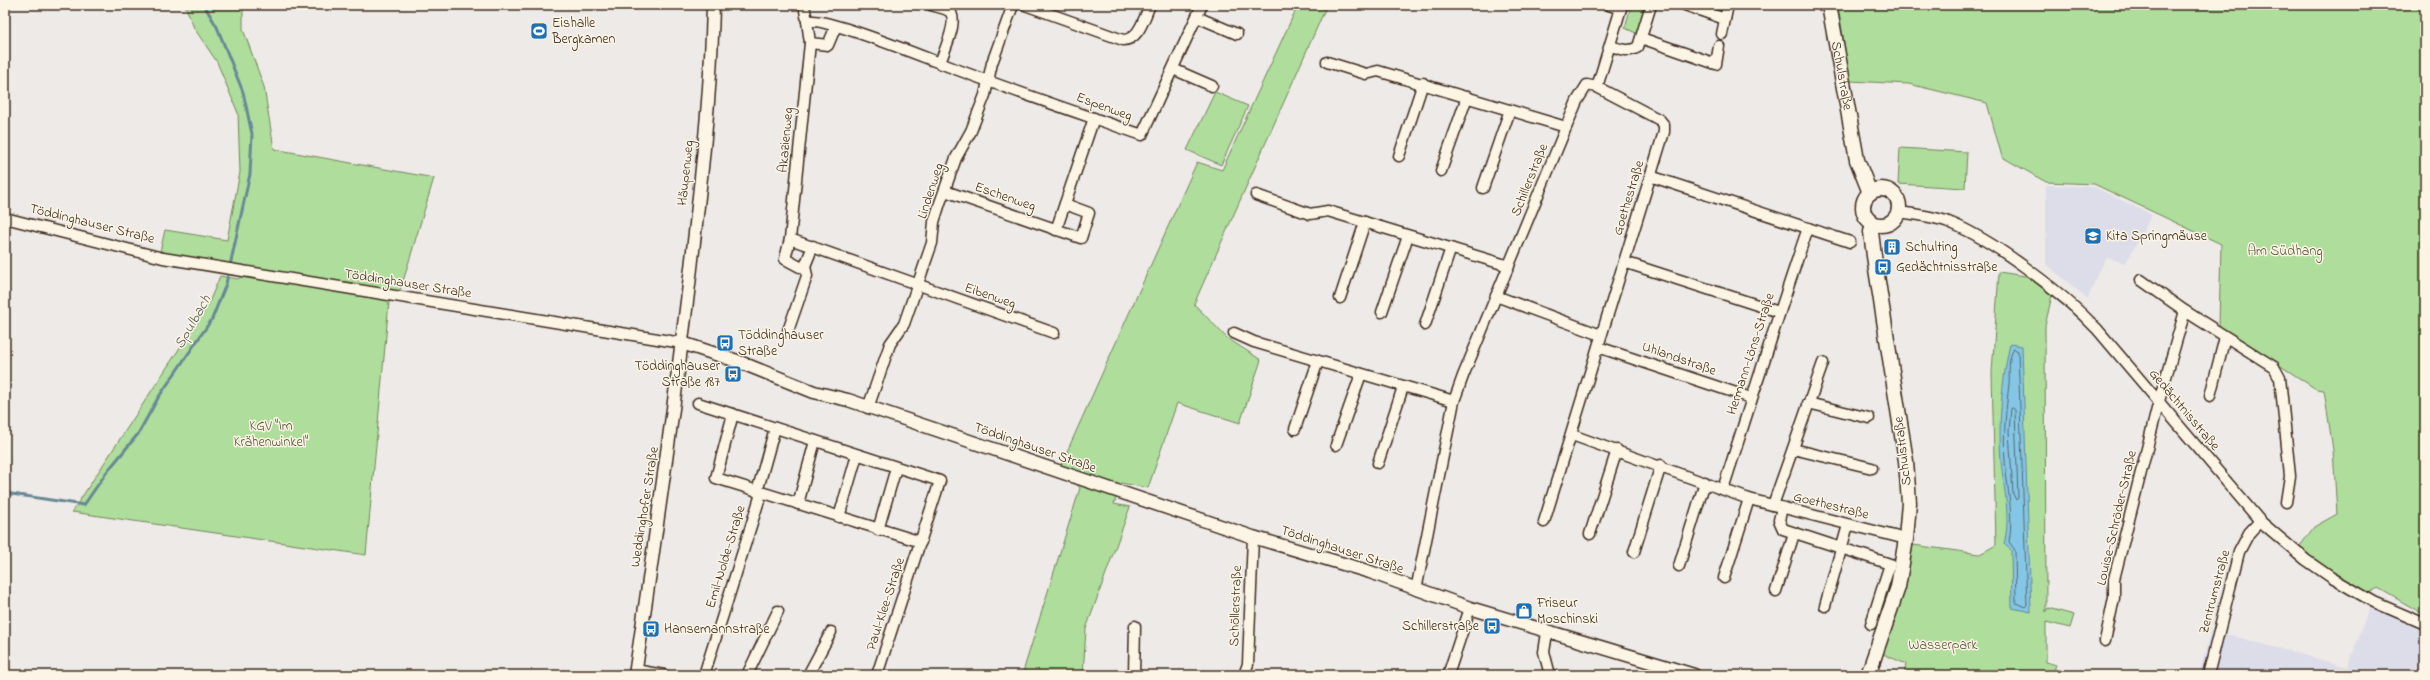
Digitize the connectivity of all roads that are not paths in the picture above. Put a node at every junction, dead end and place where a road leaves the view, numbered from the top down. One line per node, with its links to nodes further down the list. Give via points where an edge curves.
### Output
1 (713, 5): 70 (street, Häupenweg, via 710,95)
2 (804, 5): 16 (street, Akazienweg)
3 (931, 5): 25 (street, via 949,10 953,16 953,24)
4 (1013, 5): 27 (street, Lindenweg)
5 (1025, 5): 6 (street, via 1123,40 1130,40 1135,36)
6 (1150, 5)
7 (1202, 5): 14 (street, Espenweg)
8 (1609, 5): 13 (street)
9 (1651, 5): 20 (street)
10 (1685, 5): 15 (street)
11 (1728, 5): 15 (street)
12 (1829, 5): 40 (main road, Schulstraße, via 1856,146)
13 (1622, 7): 22 (street)
14 (1196, 17): 18 (street); 26 (street, Espenweg)
15 (1725, 19): 19 (street)
16 (807, 21): 17 (street, via 820,20); 21 (street, Akazienweg)
17 (836, 26): 21 (street, via 828,45); 25 (street)
18 (1237, 34)
19 (1722, 34)
20 (1641, 38): 22 (street, via 1638,47 1633,50); 23 (street, via 1716,64)
21 (810, 43): 50 (street, Akazienweg)
22 (1611, 46): 30 (street)
23 (1719, 46)
24 (1327, 62): 28 (street, via 1366,74 1378,71)
25 (940, 63): 27 (street)
26 (1173, 69): 29 (street); 33 (street, Espenweg, via 1142,135)
27 (988, 81): 33 (street, Espenweg); 39 (street, Lindenweg, via 972,131 956,158)
28 (1424, 83): 31 (street); 35 (street)
29 (1212, 86)
30 (1597, 87): 34 (street, Schillerstraße, via 1587,85 1583,88); 37 (street, Goethestraße, via 1660,120 1664,125)
31 (1467, 97): 32 (street); 36 (street)
32 (1510, 110): 34 (street); 38 (street)
33 (1094, 118): 42 (street)
34 (1566, 127): 56 (street, Schillerstraße)
35 (1399, 156)
36 (1441, 171)
37 (1650, 176): 47 (street); 54 (street, Goethestraße)
38 (1483, 188)
39 (945, 191): 48 (street, Eschenweg); 58 (street, Lindenweg, via 934,222 932,243)
40 (1876, 191): 43 (main road, via 1893,195 1897,200); 46 (main road, via 1863,206 1866,216)
41 (1256, 195): 45 (street, via 1310,214 1328,211)
42 (1065, 204): 48 (street); 48 (street, Eschenweg, via 1089,213 1081,238)
43 (1898, 212): 46 (main road, via 1893,220 1886,224); 79 (street, Gedächtnisstraße, via 1927,216 1957,226 1980,238 2036,277 2088,319)
44 (5, 218): 70 (street, Töddinghauser Straße, via 163,258)
45 (1365, 222): 49 (street); 60 (street)
46 (1873, 223): 112 (main road, Schulstraße, via 1871,232 1874,256 1906,460 1909,503)
47 (1808, 228): 51 (street); 63 (street, Hermann-Löns-Straße)
48 (1056, 230)
49 (1408, 236): 53 (street); 62 (street)
50 (790, 238): 52 (street); 55 (street, Akazienweg, via 785,259 800,267)
51 (1850, 242)
52 (813, 246): 55 (street); 58 (street)
53 (1451, 248): 56 (street); 64 (street)
54 (1624, 262): 63 (street); 68 (street, Goethestraße)
55 (805, 266): 65 (street, via 807,276)
56 (1509, 266): 59 (street, Schillerstraße)
57 (2141, 280): 61 (street)
58 (918, 285): 66 (street, Eibenweg); 82 (street, Lindenweg, via 904,324 890,344)
59 (1496, 296): 68 (street); 78 (street, Schillerstraße)
60 (1340, 298)
61 (2185, 311): 69 (street); 79 (street)
62 (1382, 312)
63 (1779, 312): 77 (street, Hermann-Löns-Straße)
64 (1425, 325)
65 (788, 331)
66 (1054, 333)
67 (1234, 333): 72 (street, via 1254,342)
68 (1601, 335): 71 (street, Goethestraße)
69 (2225, 337): 76 (street); 101 (street, via 2274,367 2280,378 2290,476)
70 (682, 344): 82 (street, Töddinghauser Straße, via 737,361 814,392); 129 (street, Weddinghofer Straße)
71 (1598, 347): 77 (street, Uhlandstraße); 87 (street, Goethestraße)
72 (1318, 361): 74 (street); 86 (street)
73 (1823, 362): 81 (street)
74 (1361, 374): 75 (street); 89 (street)
75 (1403, 387): 78 (street); 93 (street)
76 (2210, 396)
77 (1751, 398): 98 (street, Hermann-Löns-Straße)
78 (1454, 401): 118 (street, Schillerstraße)
79 (2159, 401): 105 (street, Gedächtnisstraße); 128 (street, Louise-Schröder-Straße, via 2114,579 2114,598)
80 (698, 402): 83 (street)
81 (1808, 403): 84 (street); 90 (street)
82 (868, 408): 111 (street, Töddinghauser Straße)
83 (733, 414): 85 (street); 99 (street, via 716,478)
84 (1869, 418)
85 (775, 428): 88 (street); 99 (street, Emil-Nolde-Straße)
86 (1294, 429)
87 (1572, 435): 91 (street, Goethestraße); 106 (street, Goethestraße)
88 (815, 441): 92 (street); 102 (street)
89 (1336, 445)
90 (1793, 449): 96 (street); 103 (street)
91 (1617, 450): 94 (street, Goethestraße); 109 (street)
92 (857, 455): 95 (street); 104 (street)
93 (1378, 463)
94 (1661, 465): 97 (street, Goethestraße); 115 (street)
95 (896, 468): 108 (street); 113 (street, Paul-Klee-Straße, via 940,481)
96 (1872, 468)
97 (1705, 482): 98 (street, Goethestraße); 116 (street)
98 (1723, 490): 100 (street, Goethestraße)
99 (759, 493): 102 (street); 131 (street, Emil-Nolde-Straße)
100 (1749, 499): 103 (street, Goethestraße); 117 (street)
101 (2286, 502)
102 (798, 504): 104 (street)
103 (1777, 506): 107 (street, Goethestraße); 110 (street, via 1783,529)
104 (839, 517): 108 (street)
105 (2260, 521): 124 (street, Gedächtnisstraße, via 2306,560 2332,578 2374,602); 141 (street, Zentrumstraße, via 2249,533 2239,552)
106 (1544, 522)
107 (1848, 525): 112 (street, Goethestraße); 114 (street)
108 (878, 530): 113 (street)
109 (1590, 534)
110 (1794, 534): 114 (street); 119 (street)
111 (1253, 537): 118 (street, Töddinghauser Straße, via 1370,572); 136 (street, Schöllerstraße, via 1248,664)
112 (1906, 540): 140 (main road, Schulstraße, via 1893,607)
113 (921, 542): 134 (street, Paul-Klee-Straße)
114 (1842, 549): 120 (street); 123 (street, via 1890,564)
115 (1634, 552)
116 (1679, 566)
117 (1724, 578)
118 (1416, 590): 121 (street, Töddinghauser Straße)
119 (1776, 592)
120 (1825, 606)
121 (1470, 608): 127 (street, Töddinghauser Straße); 137 (street)
122 (778, 611): 132 (street)
123 (1871, 624)
124 (2425, 624)
125 (1135, 626): 135 (street)
126 (831, 632): 133 (street)
127 (1547, 633): 138 (street, via 1544,652); 139 (street, Töddinghauser Straße)
128 (2104, 641)
129 (635, 673): 130 (street)
130 (664, 675)
131 (704, 675)
132 (748, 675)
133 (808, 675)
134 (877, 675)
135 (1134, 675)
136 (1244, 675)
137 (1448, 675)
138 (1550, 675)
139 (1694, 675)
140 (1868, 675)
141 (2208, 675)

